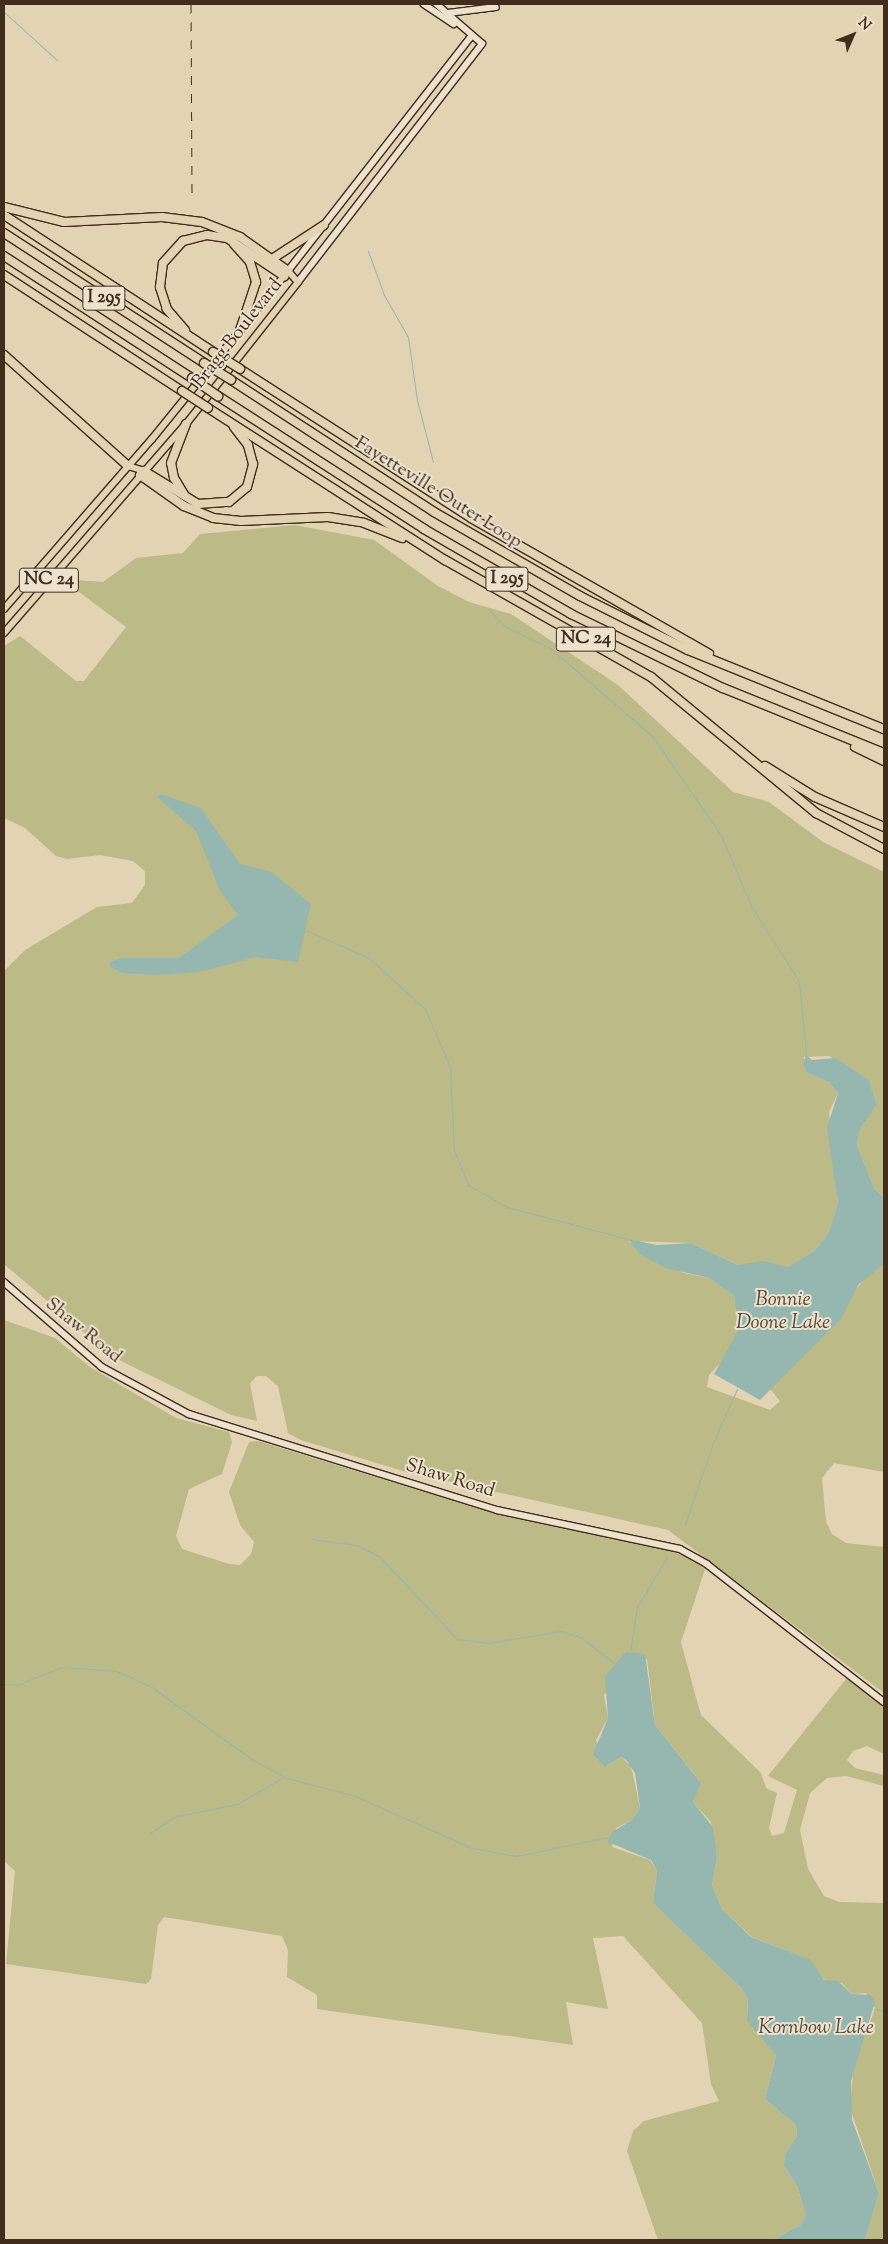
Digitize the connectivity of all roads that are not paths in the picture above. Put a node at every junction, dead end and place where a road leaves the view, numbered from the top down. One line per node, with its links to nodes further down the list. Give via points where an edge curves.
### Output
1 (424, 4): 5 (main road)
2 (436, 4): 4 (main road)
3 (496, 7): 4 (main road)
4 (448, 13): 5 (main road)
5 (454, 24): 6 (main road)
6 (471, 37): 9 (main road, Bragg Boulevard); 16 (main road, Bragg Boulevard, via 482,44)
7 (4, 207): 13 (highway, via 64,222 162,217 195,220 235,234)
8 (4, 216): 18 (highway)
9 (324, 225): 13 (highway); 14 (main road, Bragg Boulevard)
10 (4, 233): 28 (highway, Fayetteville Outer Loop / I 295, bridge, via 528,568 670,642)
11 (227, 238): 14 (highway); 17 (highway, NC 24, via 248,258 255,276 255,294); 18 (highway, NC 24, via 207,235 188,239 172,250 162,266 163,301)
12 (4, 256): 29 (highway, Fayetteville Outer Loop / I 295, bridge, via 424,529 534,594 662,660)
13 (272, 259): 14 (highway)
14 (286, 274): 16 (main road); 17 (main road, Bragg Boulevard)
15 (4, 275): 20 (highway, bridge)
16 (298, 282): 21 (main road, Bragg Boulevard / NC 24)
17 (240, 330): 22 (main road, Bragg Boulevard / NC 24)
18 (196, 340): 28 (highway, NC 24, bridge, via 470,518 637,616)
19 (4, 355): 22 (highway)
20 (223, 417): 24 (highway, via 250,450 249,484 225,504 203,505); 25 (highway)
21 (186, 424): 23 (main road, Bragg Boulevard / NC 24); 24 (highway, via 171,463 176,483)
22 (128, 466): 23 (main road); 26 (main road, Bragg Boulevard / NC 24)
23 (142, 473): 24 (highway); 25 (highway, NC 24, via 184,506 213,518 340,518); 27 (main road, Bragg Boulevard / NC 24)
24 (188, 499)
25 (422, 547): 31 (highway, NC 24, via 636,668)
26 (4, 609)
27 (4, 633)
28 (762, 681): 30 (highway, Fayetteville Outer Loop / I 295)
29 (815, 727): 32 (highway, Fayetteville Outer Loop / I 295); 33 (highway)
30 (884, 729)
31 (739, 748): 34 (highway, via 815,797); 35 (highway, NC 24, via 816,813)
32 (884, 753)
33 (884, 761)
34 (884, 827)
35 (884, 849)
36 (4, 1282): 37 (main road, Shaw Road, via 102,1367 189,1414 497,1510 680,1548 707,1564)
37 (884, 1702)

